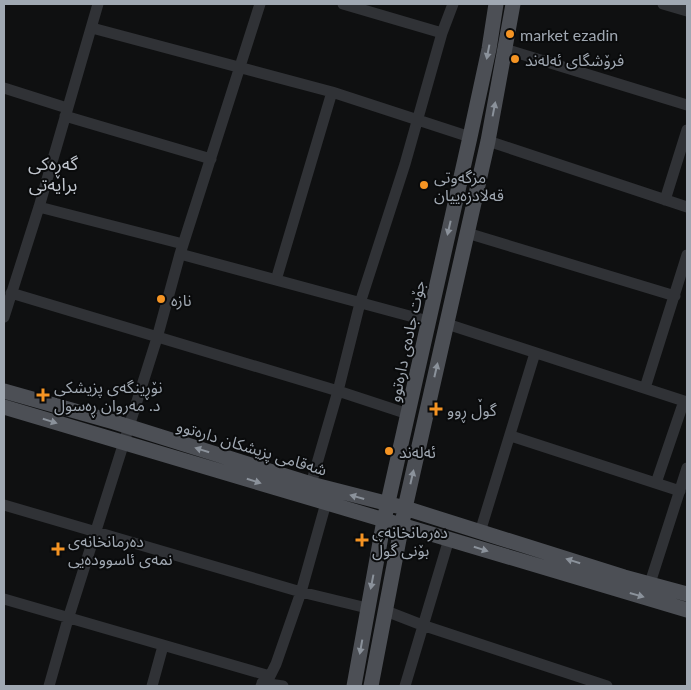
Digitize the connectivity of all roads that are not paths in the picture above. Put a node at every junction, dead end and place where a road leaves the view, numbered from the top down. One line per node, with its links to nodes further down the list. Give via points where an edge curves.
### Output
1 (98, 4): 9 (street)
2 (260, 4): 12 (street)
3 (343, 4): 10 (street)
4 (453, 4): 10 (street)
5 (496, 4): 19 (main road, جۆت جادەی دارەتوو, one-way to 19)
6 (513, 4): 11 (main road)
7 (663, 4): 8 (street)
8 (687, 11)
9 (92, 28): 12 (street); 16 (street)
10 (442, 33): 17 (street)
11 (505, 49): 15 (street); 20 (main road, one-way to 11)
12 (238, 68): 14 (street); 21 (street)
13 (4, 88): 16 (street)
14 (332, 92): 17 (street); 28 (street)
15 (687, 105)
16 (66, 112): 21 (street); 23 (street)
17 (418, 119): 19 (street); 31 (street)
18 (687, 130): 22 (street)
19 (470, 137): 33 (main road, جۆت جادەی دارەتوو, one-way to 33)
20 (488, 141): 22 (street); 25 (main road)
21 (211, 159): 26 (street)
22 (665, 200): 24 (street)
23 (39, 207): 26 (street); 29 (street)
24 (687, 207)
25 (468, 233): 30 (street); 34 (main road)
26 (181, 249): 28 (street); 35 (street)
27 (687, 255): 30 (street)
28 (276, 280): 31 (street)
29 (11, 293): 32 (street); 35 (street)
30 (674, 296): 37 (street)
31 (360, 303): 33 (street); 39 (street)
32 (4, 317)
33 (428, 322): 42 (main road, جۆت جادەی دارەتوو)
34 (447, 324): 36 (street); 52 (main road, one-way to 34)
35 (157, 338): 39 (street); 43 (street)
36 (535, 353): 37 (street); 44 (street)
37 (645, 388): 40 (street)
38 (4, 391): 43 (main road, شەقامی پزیشکان دارەتوو)
39 (338, 391): 42 (street); 48 (street)
40 (686, 401): 47 (street)
41 (4, 407): 45 (main road, شەقامی پزیشکان دارەتوو, one-way to 45)
42 (408, 414): 53 (main road, جۆت جادەی دارەتوو)
43 (129, 427): 45 (street); 48 (main road, شەقامی پزیشکان دارەتوو, one-way to 43)
44 (511, 436): 47 (street); 56 (street)
45 (124, 442): 50 (main road, شەقامی پزیشکان دارەتوو, one-way to 50); 55 (street)
46 (687, 468): 49 (street)
47 (656, 483): 49 (street)
48 (311, 484): 53 (main road, شەقامی پزیشکان دارەتوو, one-way to 48)
49 (680, 492): 58 (street)
50 (326, 502): 53 (main road, شەقامی پزیشکان دارەتوو); 59 (street)
51 (4, 505): 55 (street)
52 (405, 508): 53 (main road, شەقامی پزیشکان دارەتوو); 54 (main road); 56 (main road, شەقامی پزیشکان دارەتوو)
53 (386, 512): 54 (main road, شەقامی پزیشکان دارەتوو); 62 (main road, جۆت جادەی دارەتوو, one-way to 62)
54 (401, 525): 57 (main road, شەقامی پزیشکان دارەتوو); 64 (main road)
55 (96, 530): 59 (street); 65 (street)
56 (480, 532): 58 (main road, شەقامی پزیشکان دارەتوو, one-way to 56)
57 (448, 539): 63 (main road, شەقامی پزیشکان دارەتوو, one-way to 63); 66 (street)
58 (650, 583): 60 (main road, شەقامی پزیشکان دارەتوو)
59 (301, 592): 62 (street); 68 (street, via 276,664)
60 (687, 594)
61 (4, 599): 65 (street)
62 (367, 608): 72 (main road, جۆت جادەی دارەتوو, one-way to 72)
63 (687, 610)
64 (386, 611): 66 (street); 73 (main road)
65 (68, 619): 67 (street); 69 (street)
66 (422, 625): 74 (street); 75 (street)
67 (163, 646): 68 (street); 70 (street)
68 (264, 682): 71 (street)
69 (49, 686)
70 (152, 686)
71 (283, 686)
72 (354, 686)
73 (371, 686)
74 (405, 686)
75 (607, 686)

